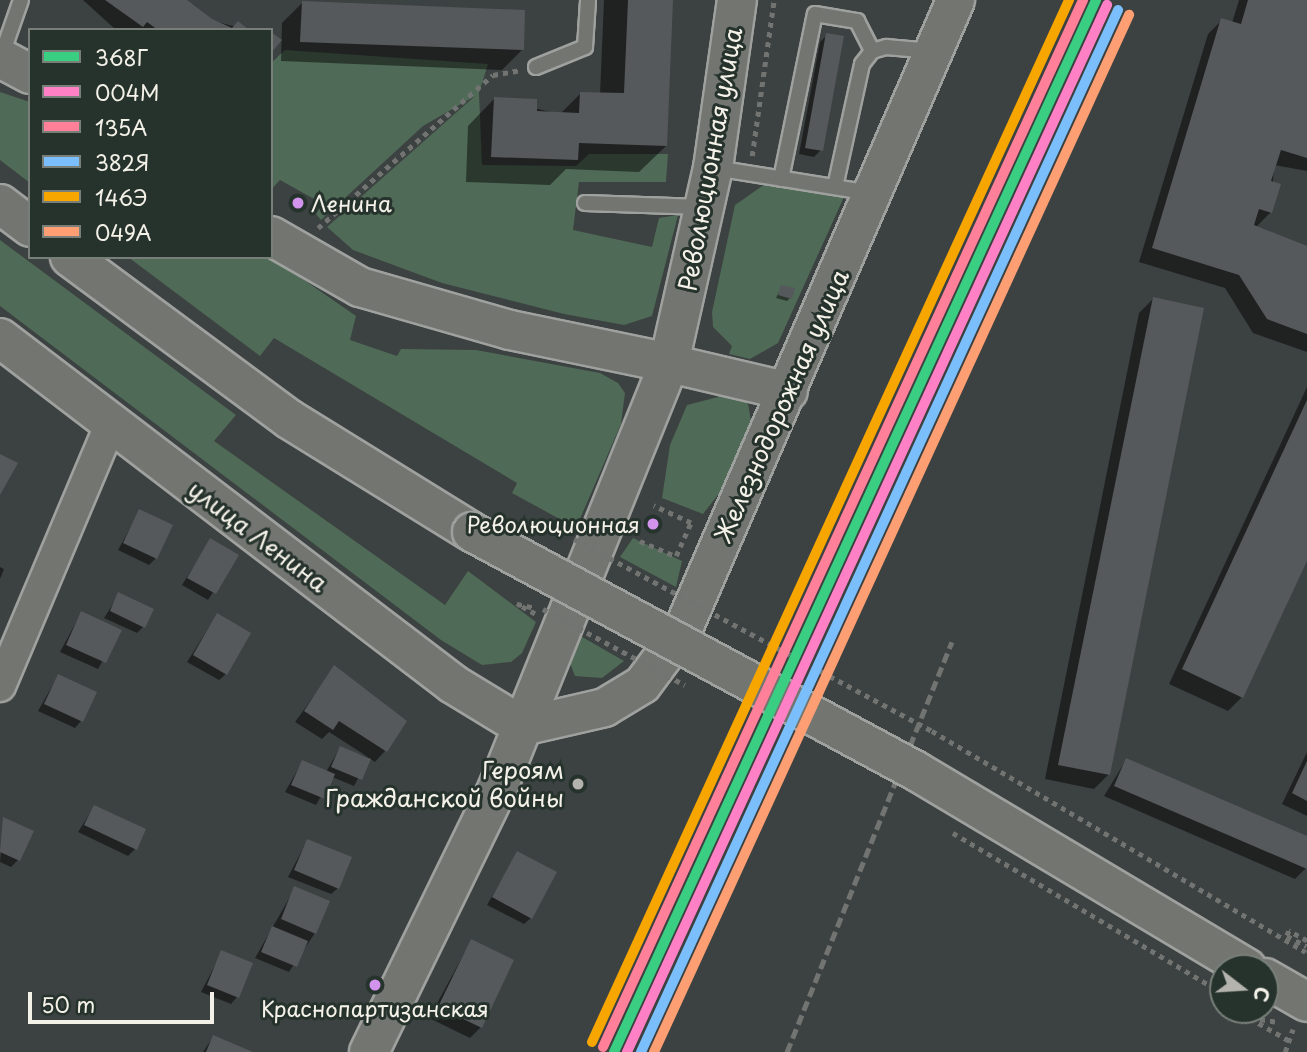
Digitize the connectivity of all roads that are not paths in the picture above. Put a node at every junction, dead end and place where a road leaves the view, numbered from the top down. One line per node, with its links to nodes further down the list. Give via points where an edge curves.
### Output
1 (21, 0): 7 (lane)
2 (588, 0): 8 (lane, via 585,47)
3 (737, 0): 12 (main road, Революционная улица)
4 (955, 0): 6 (street, Железнодорожная улица)
5 (872, 51): 6 (lane); 13 (lane, via 857,21 815,14); 14 (lane, via 862,64)
6 (933, 51): 15 (street, Железнодорожная улица)
7 (0, 58): 9 (main road)
8 (536, 67)
9 (28, 73)
10 (0, 82): 11 (main road)
11 (28, 88)
12 (713, 168): 13 (lane); 18 (main road, Революционная улица)
13 (781, 179): 14 (lane)
14 (835, 187): 15 (lane)
15 (873, 193): 24 (street, Железнодорожная улица)
16 (585, 203): 18 (lane)
17 (0, 204): 19 (main road)
18 (705, 208): 23 (main road, Революционная улица)
19 (28, 225)
20 (273, 237): 23 (main road, via 360,287 510,330)
21 (73, 259): 28 (main road, bridge, via 289,419 472,532 916,771)
22 (0, 338): 25 (main road, улица Ленина)
23 (669, 363): 24 (street); 27 (main road, Революционная улица)
24 (788, 391): 27 (street, Железнодорожная улица, via 682,630 642,684 604,707)
25 (111, 423): 26 (street); 27 (main road, улица Ленина, via 453,684)
26 (0, 686)
27 (522, 726): 31 (main road, Революционная улица)
28 (1223, 954)
29 (1279, 986): 30 (main road, bridge)
30 (1307, 1002)
31 (369, 1052)

